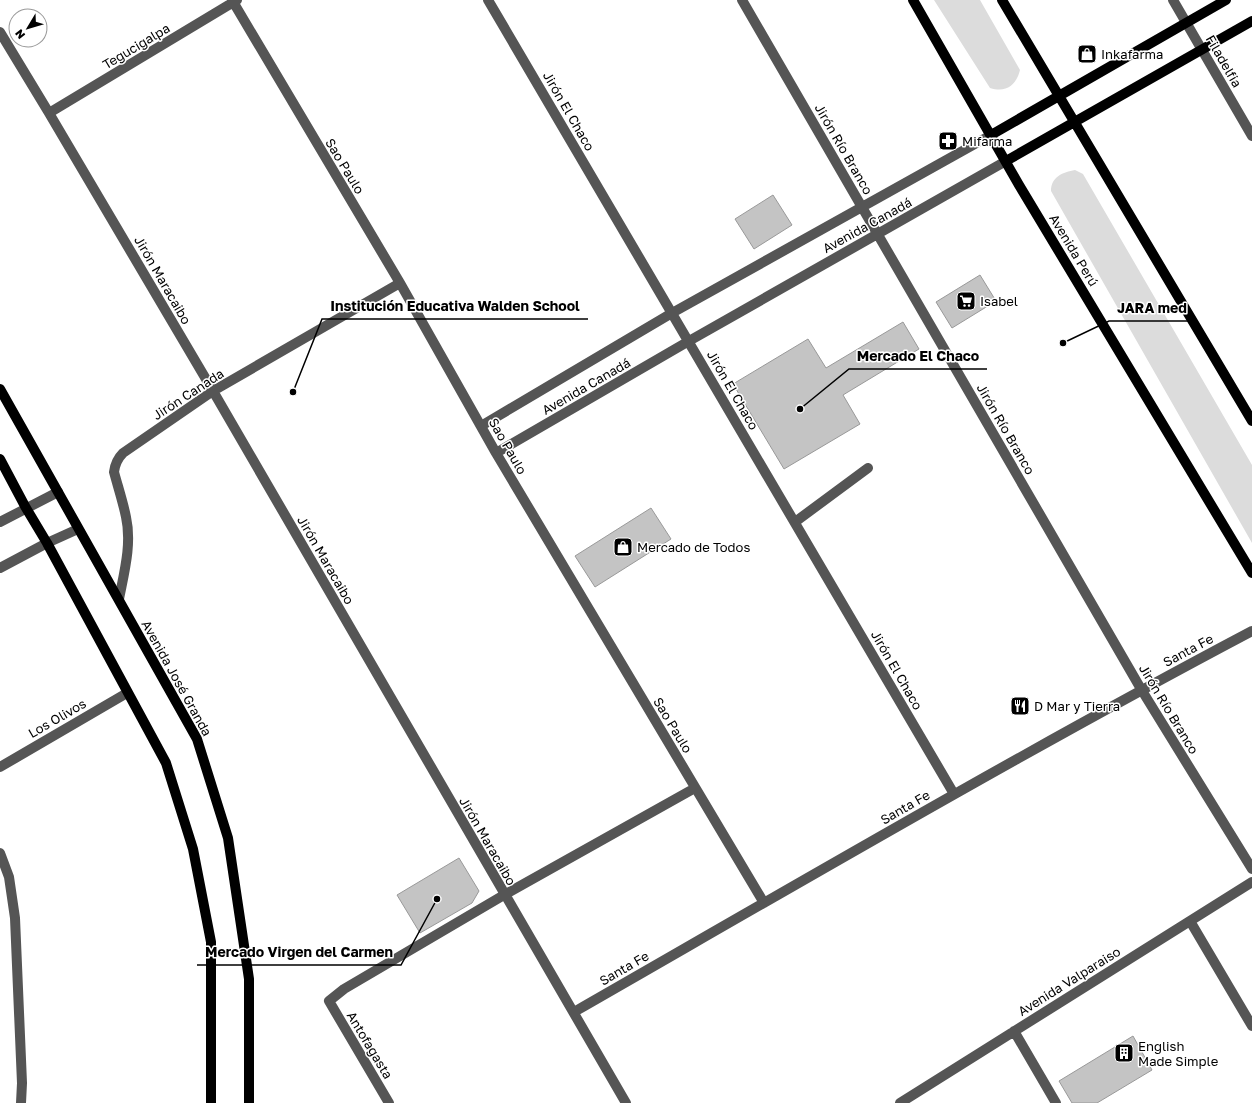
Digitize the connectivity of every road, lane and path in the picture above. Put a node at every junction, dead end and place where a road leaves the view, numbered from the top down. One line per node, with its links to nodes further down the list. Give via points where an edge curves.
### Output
1 (488, 0): 21 (street, Jirón El Chaco)
2 (742, 0): 18 (street, Jirón Río Branco)
3 (913, 0): 15 (main road, Avenida Perú)
4 (1002, 0): 12 (main road)
5 (1173, 0): 9 (street, Filadelfia)
6 (1226, 0): 9 (main road, Avenida Canadá)
7 (234, 1): 13 (street, Tegucigalpa); 20 (street, Sao Paulo)
8 (1252, 21): 11 (main road, Avenida Canadá)
9 (1187, 23): 11 (street, Filadelfia); 12 (main road, Avenida Canadá)
10 (0, 32): 13 (street, Jirón Maracaibo)
11 (1202, 50): 14 (main road, Avenida Canadá); 16 (street, Filadelfia)
12 (1059, 97): 14 (main road); 15 (main road, Avenida Canadá)
13 (50, 113): 24 (street, Jirón Maracaibo)
14 (1074, 123): 17 (main road, Avenida Canadá); 25 (main road)
15 (991, 135): 17 (main road, Avenida Perú); 18 (street, Avenida Canadá)
16 (1252, 136)
17 (1006, 161): 19 (street, Avenida Canadá); 37 (main road, Avenida Perú)
18 (862, 206): 19 (street, Jirón Río Branco); 21 (street, Avenida Canadá)
19 (878, 234): 22 (street, Avenida Canadá); 40 (street, Jirón Río Branco)
20 (400, 283): 24 (street, Jirón Canada); 26 (street, Sao Paulo)
21 (672, 313): 22 (street, Jirón El Chaco); 26 (street, Avenida Canadá)
22 (689, 341): 27 (street, Avenida Canadá); 33 (street, Jirón El Chaco)
23 (0, 389): 30 (main road, Avenida José Granda)
24 (213, 391): 38 (street, Jirón Canada, via 123,453 114,466 128,534 125,571); 48 (street, Jirón Maracaibo)
25 (1252, 421)
26 (481, 426): 27 (street, Sao Paulo)
27 (496, 453): 43 (street, Sao Paulo)
28 (0, 459): 31 (main road)
29 (868, 468): 33 (street)
30 (58, 492): 31 (street); 34 (main road, Avenida José Granda)
31 (26, 508): 32 (street); 35 (main road)
32 (0, 522)
33 (795, 522): 44 (street, Jirón El Chaco)
34 (78, 529): 35 (street); 38 (main road, Avenida José Granda)
35 (47, 543): 36 (street); 41 (main road)
36 (0, 568)
37 (1252, 573)
38 (119, 599): 56 (main road, Avenida José Granda, via 197,739 228,838 249,978)
39 (1252, 631): 40 (street, Santa Fe)
40 (1141, 689): 44 (street, Santa Fe); 46 (street, Jirón Río Branco)
41 (128, 693): 42 (street, Los Olivos); 55 (main road, via 166,763 194,856 211,942)
42 (0, 767)
43 (695, 788): 48 (street); 49 (street, Sao Paulo)
44 (954, 794): 49 (street, Santa Fe)
45 (0, 853): 54 (street, via 8,877 15,918)
46 (1252, 869)
47 (1252, 882): 50 (street, Avenida Valparaiso)
48 (504, 895): 51 (street, Jirón Maracaibo); 57 (street, Antofagasta, via 344,989 329,1001)
49 (764, 903): 51 (street, Santa Fe)
50 (1190, 920): 52 (street); 53 (street, Avenida Valparaiso)
51 (574, 1012): 58 (street, Jirón Maracaibo)
52 (1252, 1026)
53 (1014, 1031): 59 (street, Avenida Valparaiso); 60 (street)
54 (21, 1103)
55 (211, 1103)
56 (249, 1103)
57 (390, 1103)
58 (626, 1103)
59 (900, 1103)
60 (1056, 1103)

